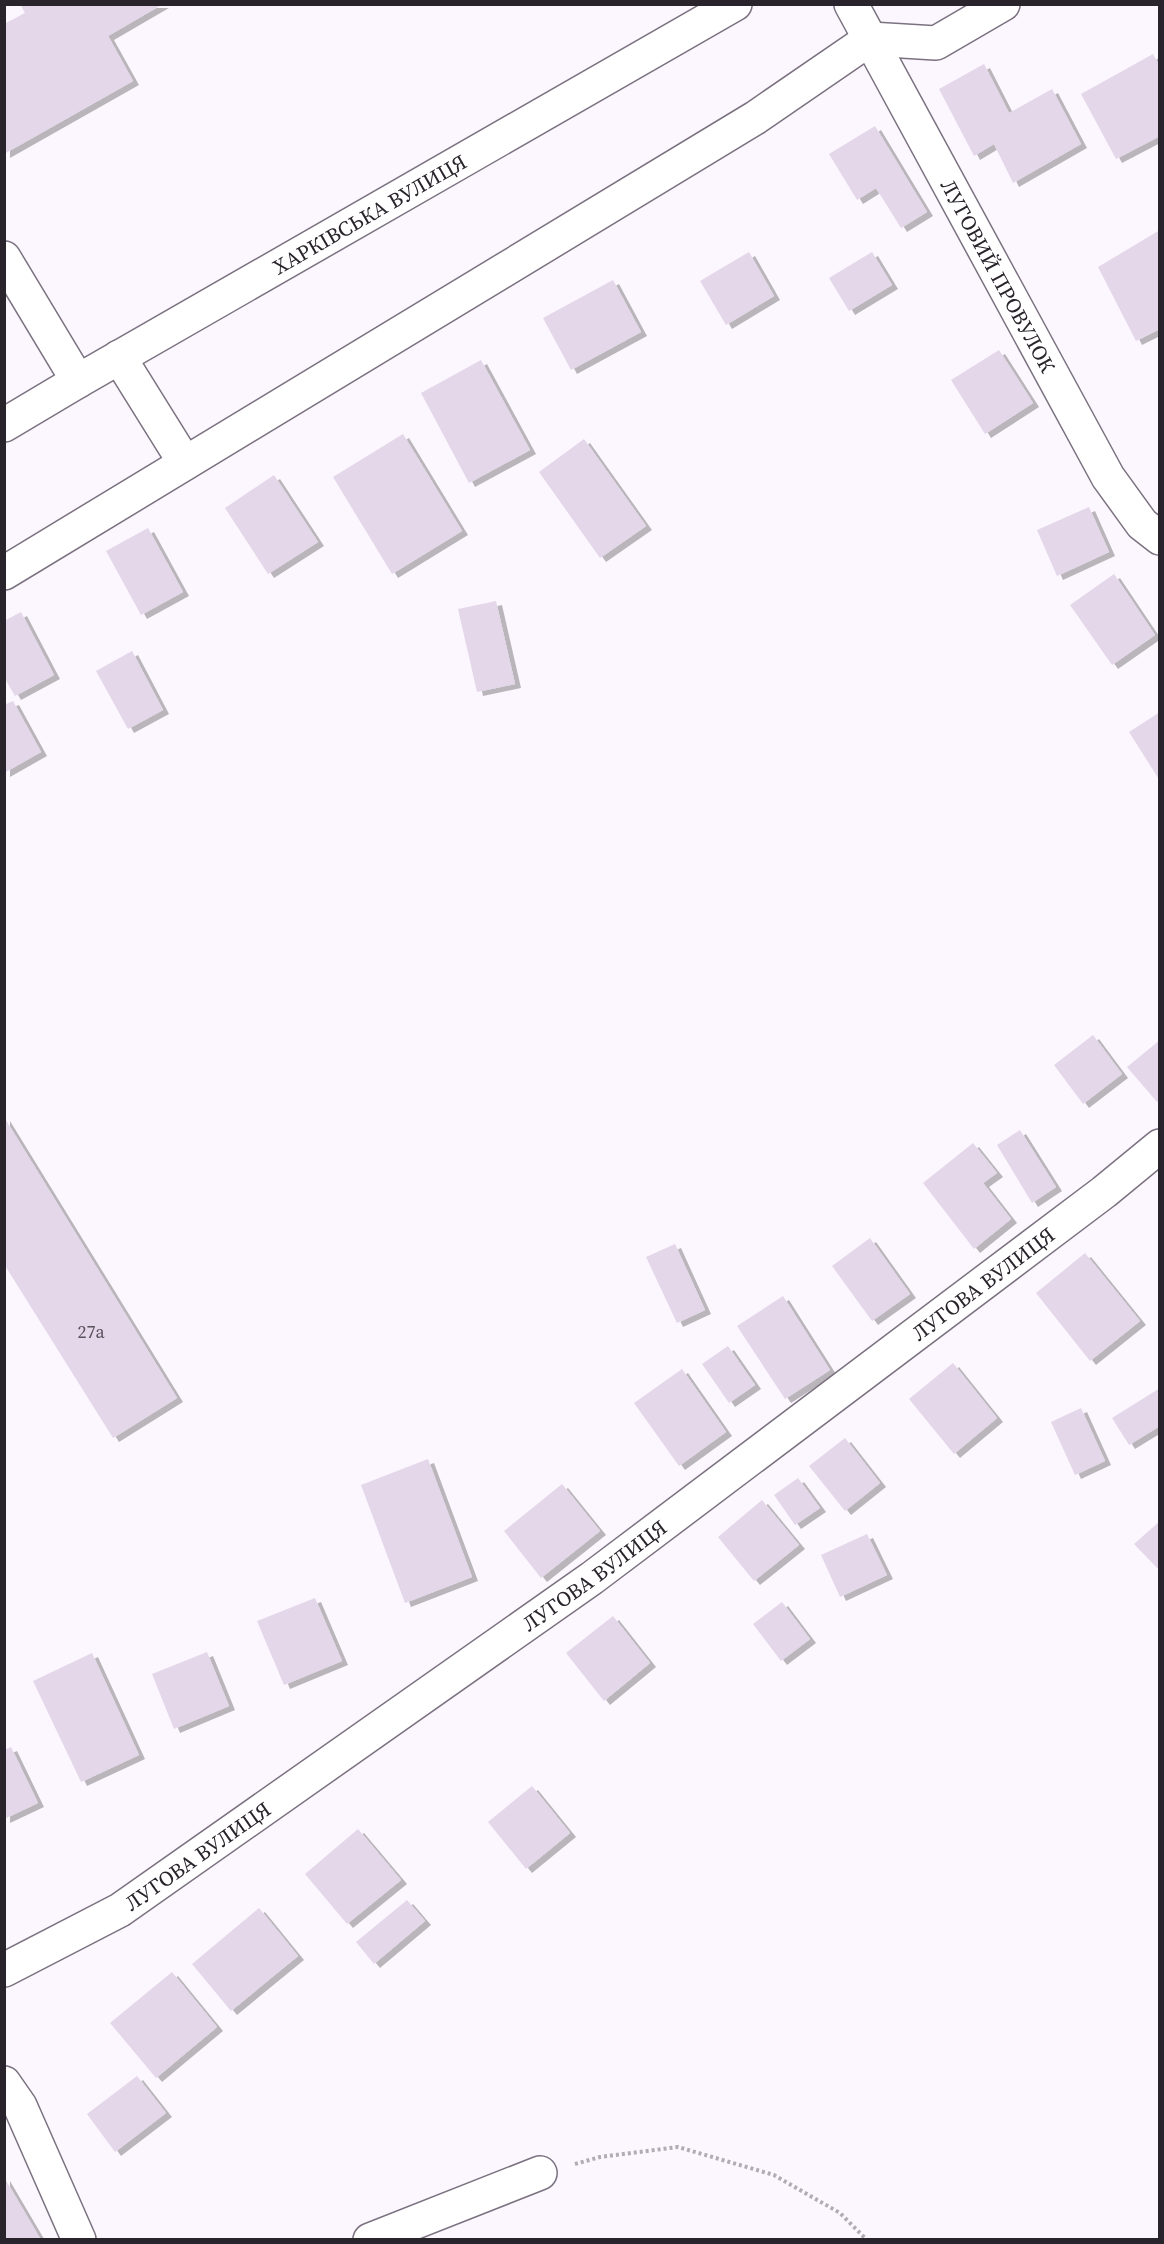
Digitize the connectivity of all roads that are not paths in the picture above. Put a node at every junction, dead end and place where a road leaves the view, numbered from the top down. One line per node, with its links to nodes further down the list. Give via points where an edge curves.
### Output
1 (735, 4): 6 (main road, ХАРКІВСЬКА ВУЛИЦЯ)
2 (851, 4): 4 (main road, ЛУГОВИЙ ПРОВУЛОК)
3 (1002, 4): 4 (main road, via 936,43)
4 (870, 39): 9 (main road, via 755,118); 10 (main road, ЛУГОВИЙ ПРОВУЛОК, via 1108,477 1142,524)
5 (4, 258): 7 (main road)
6 (119, 357): 7 (main road, ХАРКІВСЬКА ВУЛИЦЯ); 9 (main road)
7 (78, 381): 8 (main road, ХАРКІВСЬКА ВУЛИЦЯ)
8 (4, 425)
9 (185, 463): 11 (main road)
10 (1160, 538)
11 (4, 573)
12 (1160, 1146): 13 (main road, ЛУГОВА ВУЛИЦЯ, via 592,1578 120,1910)
13 (4, 1970)
14 (4, 2083): 16 (main road, via 20,2106)
15 (540, 2173): 17 (main road)
16 (79, 2240)
17 (370, 2240)

